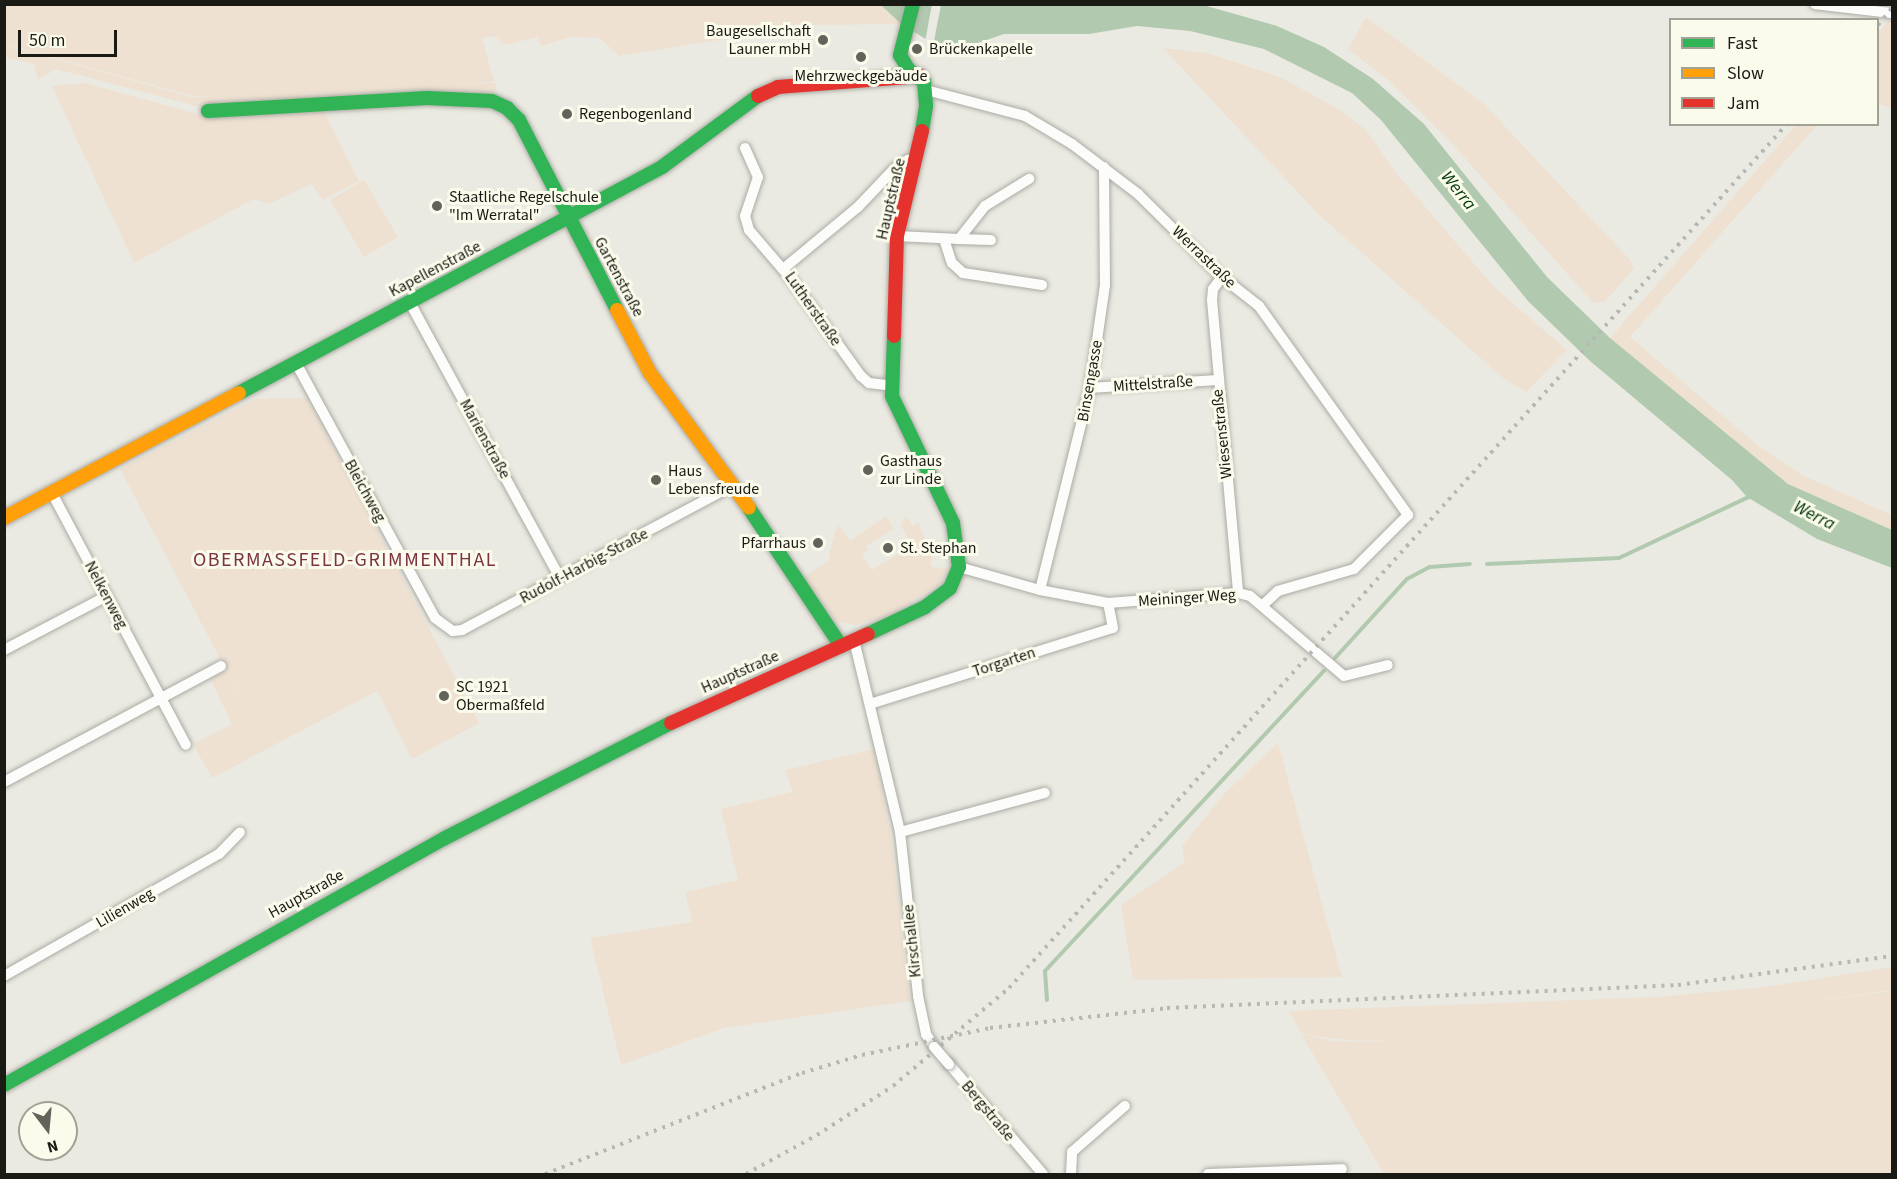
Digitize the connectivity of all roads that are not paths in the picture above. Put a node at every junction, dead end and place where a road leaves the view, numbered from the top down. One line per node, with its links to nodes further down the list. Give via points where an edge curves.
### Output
1 (913, 4): 4 (street, Hauptstraße, via 903,39 903,63)
2 (1815, 4): 3 (street)
3 (1893, 13)
4 (921, 76): 5 (street, Hauptstraße); 11 (street, Kapellenstraße, via 778,87 737,109 662,167)
5 (926, 90): 8 (street, Hauptstraße); 9 (street, Werrastraße, via 1024,116)
6 (208, 111): 11 (street, Gartenstraße, via 427,98 492,101 519,120)
7 (745, 148): 16 (street, via 758,177 745,216 749,230)
8 (917, 160): 12 (street, Hauptstraße); 16 (street, Lutherstraße, via 908,160 894,169 858,207)
9 (1104, 167): 17 (street, Werrastraße, via 1157,211); 23 (street, Binsengasse, via 1105,285)
10 (1029, 179): 14 (street, via 985,206)
11 (569, 217): 19 (street, Kapellenstraße); 24 (street, Gartenstraße, via 650,373)
12 (897, 236): 13 (street); 22 (street, Hauptstraße)
13 (944, 239): 14 (street); 18 (street, via 952,263 963,273)
14 (959, 239): 15 (street)
15 (991, 240)
16 (783, 269): 22 (street, Lutherstraße, via 861,376 869,383)
17 (1222, 277): 21 (street, Wiesenstraße, via 1213,289 1212,300); 33 (street, Werrastraße, via 1259,306 1408,515 1375,553 1354,569 1278,591)
18 (1042, 285)
19 (409, 301): 20 (street, Kapellenstraße); 28 (street, Marienstraße)
20 (296, 363): 25 (street, Kapellenstraße); 34 (street, Bleichweg)
21 (1217, 380): 23 (street, Mittelstraße); 30 (street, Wiesenstraße)
22 (892, 386): 27 (street, Hauptstraße, via 898,412 953,523)
23 (1090, 388): 29 (street, Binsengasse)
24 (734, 485): 28 (street, Rudolf-Harbig-Straße); 36 (street, Gartenstraße)
25 (52, 493): 26 (street, Kapellenstraße); 31 (street, Nelkenweg)
26 (4, 518)
27 (959, 567): 29 (street, Meininger Weg); 35 (street, Hauptstraße, via 950,588 925,607)
28 (560, 578): 34 (street, Rudolf-Harbig-Straße, via 462,630 453,631)
29 (1040, 590): 32 (street, Meininger Weg)
30 (1238, 593): 32 (street, Meininger Weg); 33 (street, Meininger Weg)
31 (106, 596): 37 (street); 40 (street, Nelkenweg)
32 (1108, 603): 41 (street, Torgarten, via 1113,628)
33 (1264, 604): 38 (street, Meininger Weg, via 1344,676)
34 (435, 618)
35 (854, 640): 36 (street, Hauptstraße); 41 (street, Kirschallee)
36 (841, 646): 49 (street, Hauptstraße, via 709,704 454,834 177,985)
37 (4, 650)
38 (1388, 665)
39 (220, 666): 40 (street)
40 (161, 698): 42 (street, Nelkenweg); 43 (street)
41 (873, 703): 46 (street, Kirschallee)
42 (186, 745)
43 (4, 782)
44 (1045, 793): 46 (street)
45 (240, 832): 47 (street, Lilienweg, via 219,854)
46 (900, 832): 48 (street, Kirschallee, via 918,996 926,1035)
47 (4, 976)
48 (934, 1047): 52 (street, Bergstraße, bridge)
49 (4, 1085)
50 (1125, 1106): 53 (street, via 1072,1152)
51 (1342, 1169): 54 (street)
52 (1043, 1174)
53 (1071, 1174)
54 (1208, 1174)

